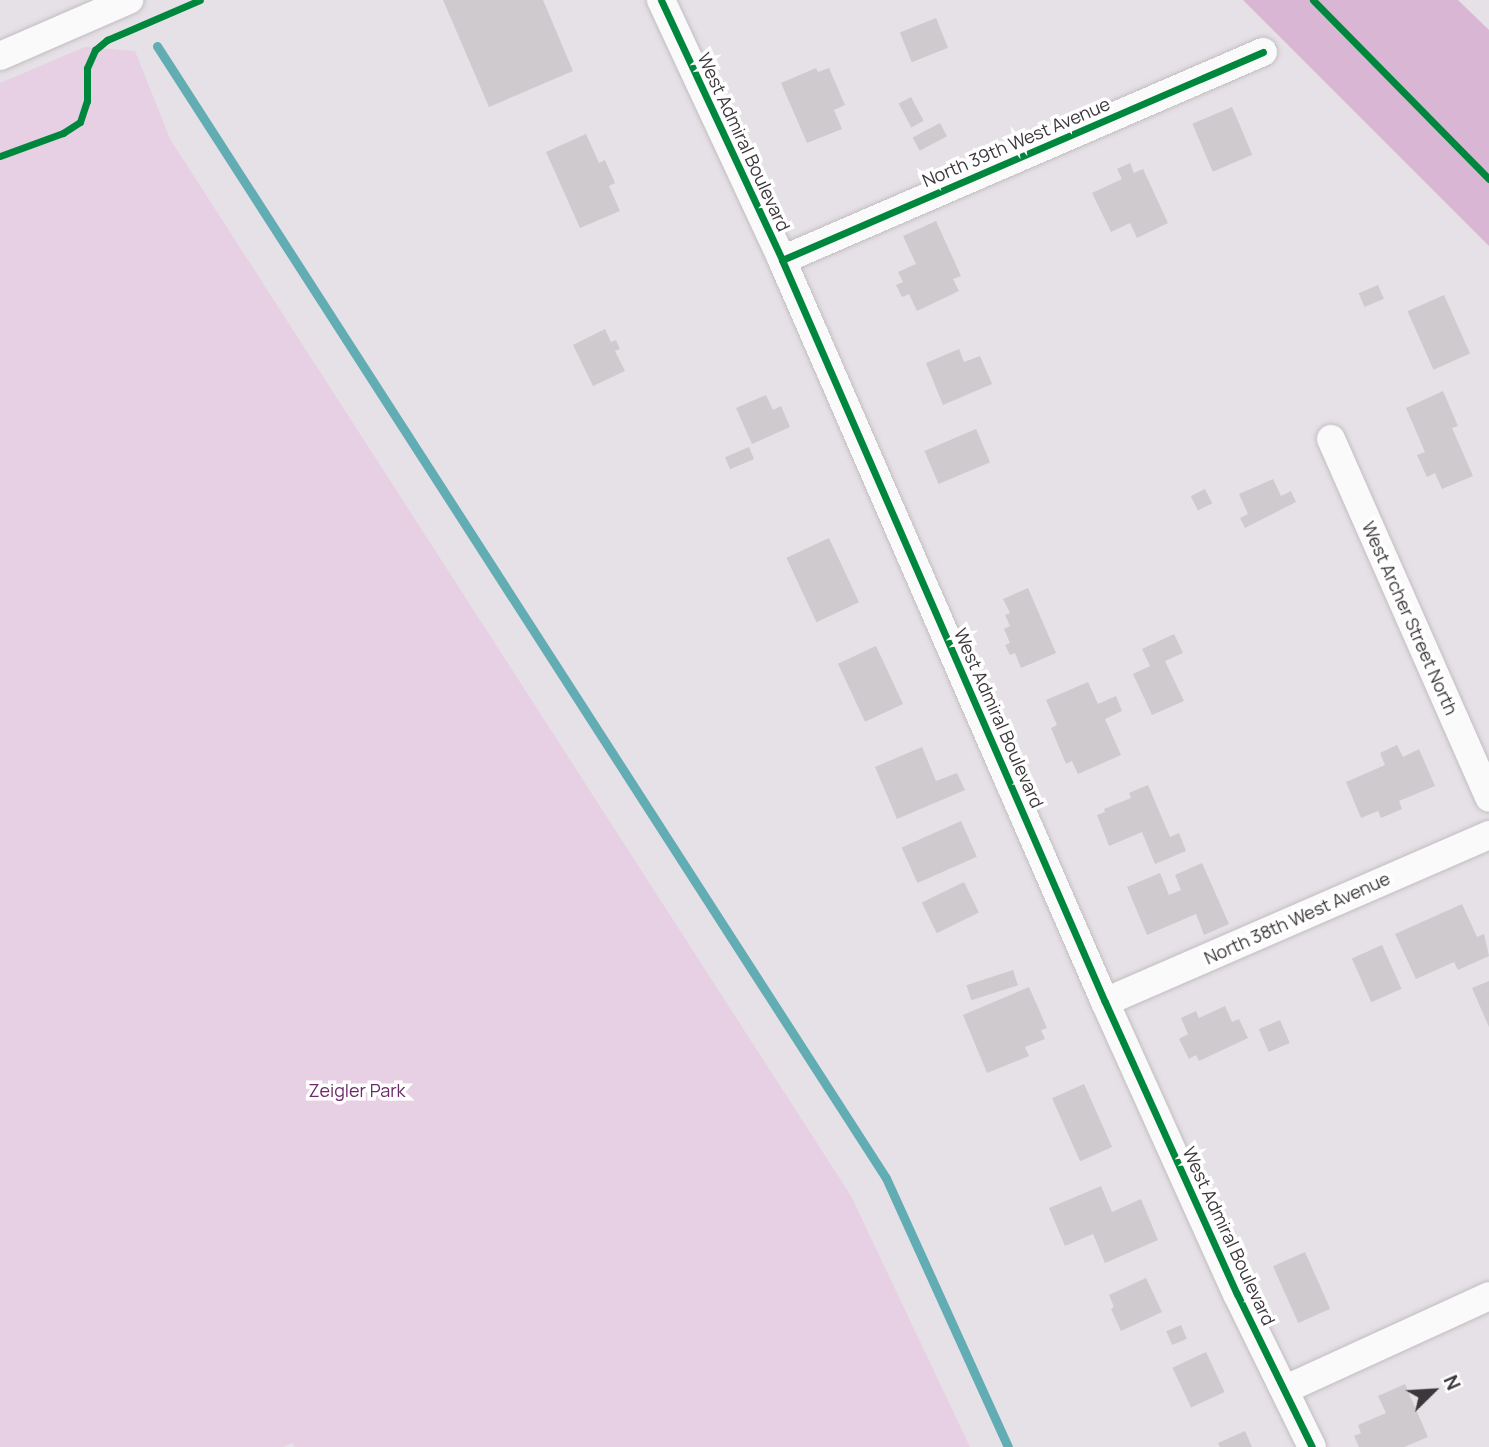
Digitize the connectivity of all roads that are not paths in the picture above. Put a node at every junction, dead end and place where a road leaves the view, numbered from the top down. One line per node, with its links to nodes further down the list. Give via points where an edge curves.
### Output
1 (129, 0): 4 (street)
2 (662, 0): 5 (street, West Admiral Boulevard)
3 (1263, 52): 5 (street, North 39th West Avenue)
4 (0, 56)
5 (782, 260): 9 (street, West Admiral Boulevard)
6 (1331, 439): 7 (street, West Archer Street North)
7 (1489, 798)
8 (1489, 835): 9 (street, North 38th West Avenue)
9 (1105, 1002): 11 (street, West Admiral Boulevard, via 1237,1294)
10 (1489, 1296): 11 (street)
11 (1286, 1389): 12 (street, West Admiral Boulevard)
12 (1312, 1447)

